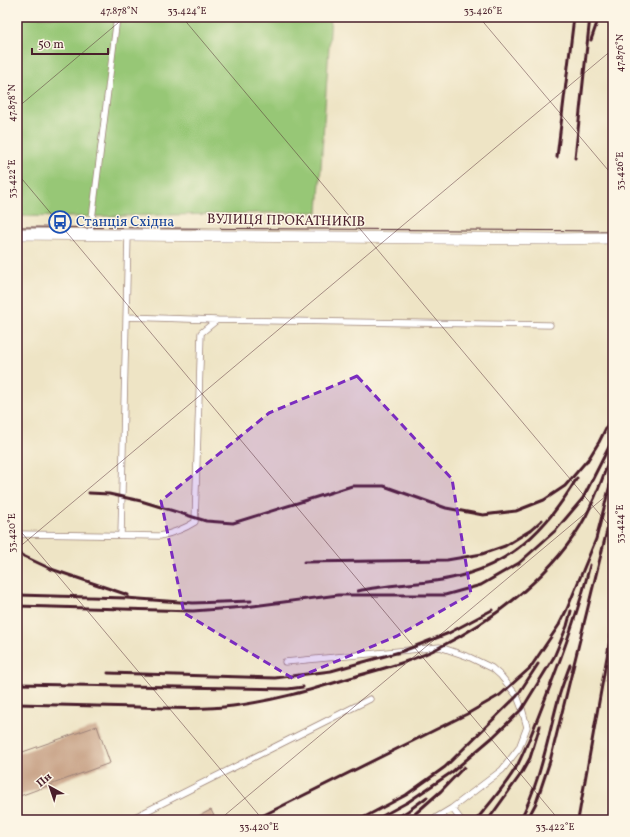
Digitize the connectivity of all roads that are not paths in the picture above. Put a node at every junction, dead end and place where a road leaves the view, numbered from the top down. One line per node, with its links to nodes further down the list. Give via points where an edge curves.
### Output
1 (117, 17): 3 (lane)
2 (17, 234): 3 (street, ВУЛИЦЯ ПРОКАТНИКІВ)
3 (90, 234): 4 (street, ВУЛИЦЯ ПРОКАТНИКІВ)
4 (128, 235): 5 (street, ВУЛИЦЯ ПРОКАТНИКІВ); 6 (lane)
5 (613, 238)
6 (126, 317): 7 (lane); 10 (lane)
7 (217, 320): 8 (lane); 10 (lane, via 201,334 195,522 186,528 160,536)
8 (550, 325)
9 (17, 534): 10 (lane)
10 (121, 535)
11 (285, 662): 13 (lane, via 440,647 492,668 517,696 527,727 519,748 502,770)
12 (370, 699): 14 (lane)
13 (452, 808): 15 (lane); 16 (lane)
14 (129, 820)
15 (432, 820)
16 (461, 820)

